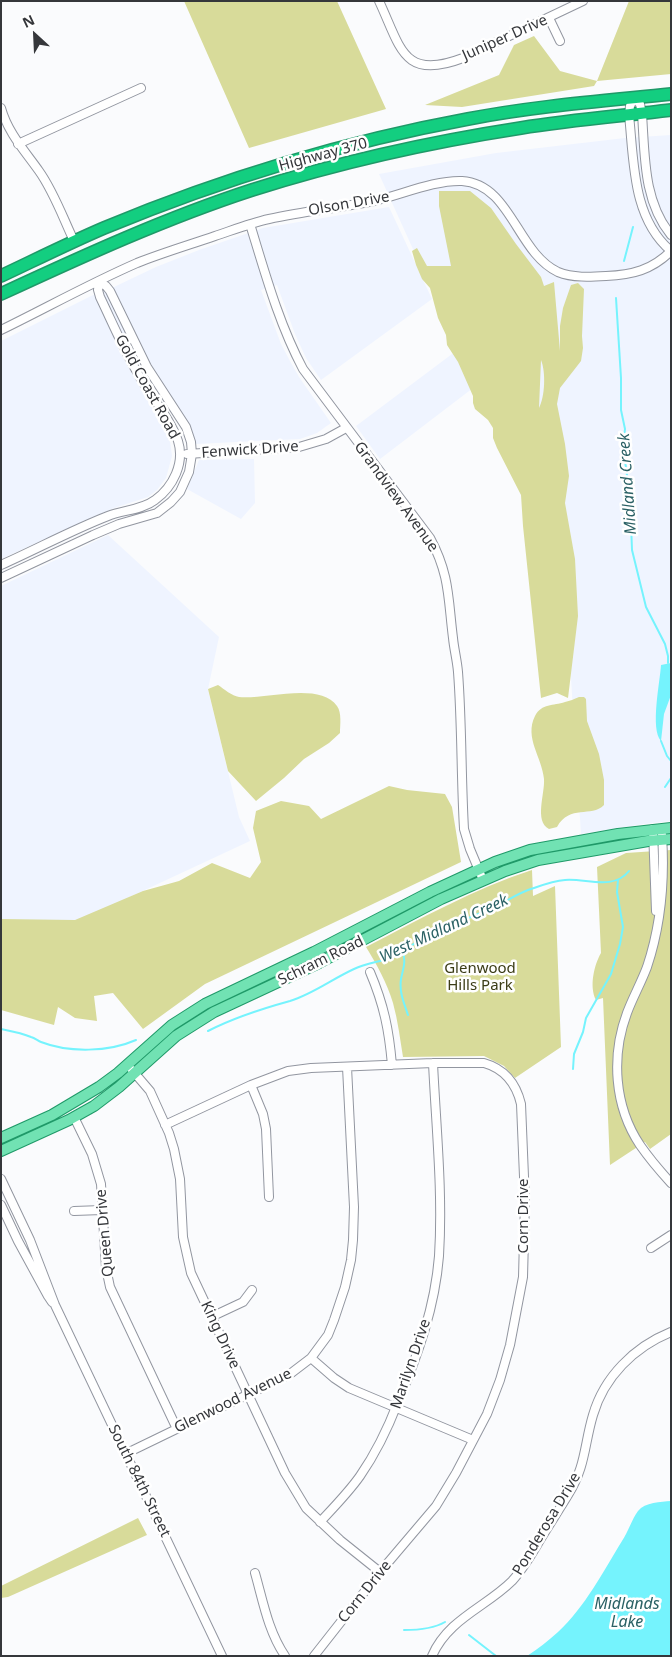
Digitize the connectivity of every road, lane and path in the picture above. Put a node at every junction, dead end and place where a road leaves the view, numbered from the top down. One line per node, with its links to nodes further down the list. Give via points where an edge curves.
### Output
1 (583, 1): 3 (street, Juniper Drive)
2 (382, 2): 3 (street, Juniper Drive, via 406,57 423,66 448,63)
3 (549, 18): 4 (street)
4 (560, 42)
5 (141, 88): 12 (street)
6 (671, 94): 7 (highway, Highway 370)
7 (634, 98): 10 (street, via 640,104); 11 (street); 15 (highway, Highway 370, via 501,113 343,146 204,189)
8 (1, 108): 12 (street)
9 (671, 110): 10 (highway, Highway 370)
10 (642, 114): 11 (highway, Highway 370); 14 (street, via 650,194 655,210)
11 (629, 115): 16 (street, via 636,182 643,210 657,237); 19 (highway, Highway 370, via 446,141 374,156 288,180 157,225)
12 (18, 144): 15 (street, via 44,180)
13 (250, 224): 16 (street, Olson Drive, via 461,181 492,194 536,255 559,272 586,277 631,274 649,268); 18 (street, Olson Drive, via 152,258); 21 (street, Grandview Avenue, via 294,351 303,369)
14 (671, 235)
15 (74, 241): 17 (highway, Highway 370)
16 (671, 251)
17 (1, 276)
18 (99, 282): 20 (street, Olson Drive); 22 (street, Gold Coast Road, via 98,290 104,304 137,373 178,440); 23 (street, Gold Coast Road, via 110,291 147,367 186,427)
19 (1, 294)
20 (1, 330)
21 (346, 428): 23 (street, Fenwick Drive, via 326,439 299,447); 30 (street, Grandview Avenue, via 430,538 445,573 458,669 464,828)
22 (180, 454): 23 (street, Fenwick Drive); 24 (street, via 174,479 154,501)
23 (192, 454): 25 (street, via 186,480 171,502 156,513 119,524)
24 (71, 532): 25 (street); 26 (street)
25 (76, 543): 27 (street)
26 (1, 565)
27 (1, 578)
28 (662, 829): 29 (street); 30 (main road, Schram Road, via 536,849)
29 (662, 840): 31 (main road, Schram Road, via 538,860); 44 (street, via 657,922 647,966 620,1038 617,1075 629,1126 642,1148)
30 (478, 870): 31 (street, Grandview Avenue); 34 (main road, Schram Road, via 217,997 172,1025)
31 (483, 880): 37 (main road, Schram Road, via 214,1012 176,1036)
32 (370, 972): 35 (street, via 385,1016)
33 (432, 1063): 35 (street, Corn Drive); 57 (street, Marilyn Drive, via 440,1202 439,1257 423,1336); 59 (street, Corn Drive, via 492,1065 511,1079 521,1104 525,1201 523,1277 500,1380)
34 (127, 1065): 37 (street, King Drive); 41 (main road, Schram Road, via 70,1106)
35 (392, 1065): 36 (street, Corn Drive)
36 (347, 1067): 38 (street, Corn Drive, via 288,1071); 55 (street, Glenwood Avenue, via 354,1207 352,1246 345,1287 334,1320 324,1342)
37 (135, 1074): 39 (main road, Schram Road); 40 (street, King Drive, via 150,1091)
38 (251, 1085): 40 (street, Corn Drive); 45 (street, via 266,1129)
39 (74, 1117): 42 (main road, Schram Road); 47 (street, Queen Drive, via 100,1177)
40 (166, 1125): 53 (street, King Drive, via 179,1171 186,1254)
41 (1, 1138)
42 (1, 1151)
43 (1, 1179): 52 (street, South 84th Street, via 30,1240)
44 (671, 1183)
45 (269, 1197)
46 (1, 1205): 52 (street, South 84th Street)
47 (102, 1210): 48 (street); 58 (street, Queen Drive, via 110,1287)
48 (74, 1211)
49 (671, 1235): 50 (street)
50 (651, 1248)
51 (252, 1290): 53 (street, via 243,1302)
52 (55, 1305): 60 (street, South 84th Street)
53 (211, 1317): 56 (street, King Drive)
54 (671, 1332): 67 (street, Ponderosa Drive, via 638,1350 608,1383 593,1415 579,1475 524,1567 500,1592 454,1625)
55 (311, 1358): 56 (street, Glenwood Avenue, via 290,1374); 57 (street, via 349,1388)
56 (247, 1395): 58 (street, Glenwood Avenue); 61 (street, King Drive, via 295,1491)
57 (396, 1408): 59 (street); 61 (street, Marilyn Drive, via 361,1475)
58 (177, 1429): 60 (street, Glenwood Avenue)
59 (473, 1440): 62 (street, Corn Drive, via 436,1506)
60 (125, 1454): 64 (street, South 84th Street)
61 (320, 1522): 62 (street, King Drive)
62 (380, 1572): 66 (street, Corn Drive)
63 (255, 1573): 65 (street, via 271,1630)
64 (222, 1656)
65 (285, 1656)
66 (314, 1656)
67 (432, 1656)

